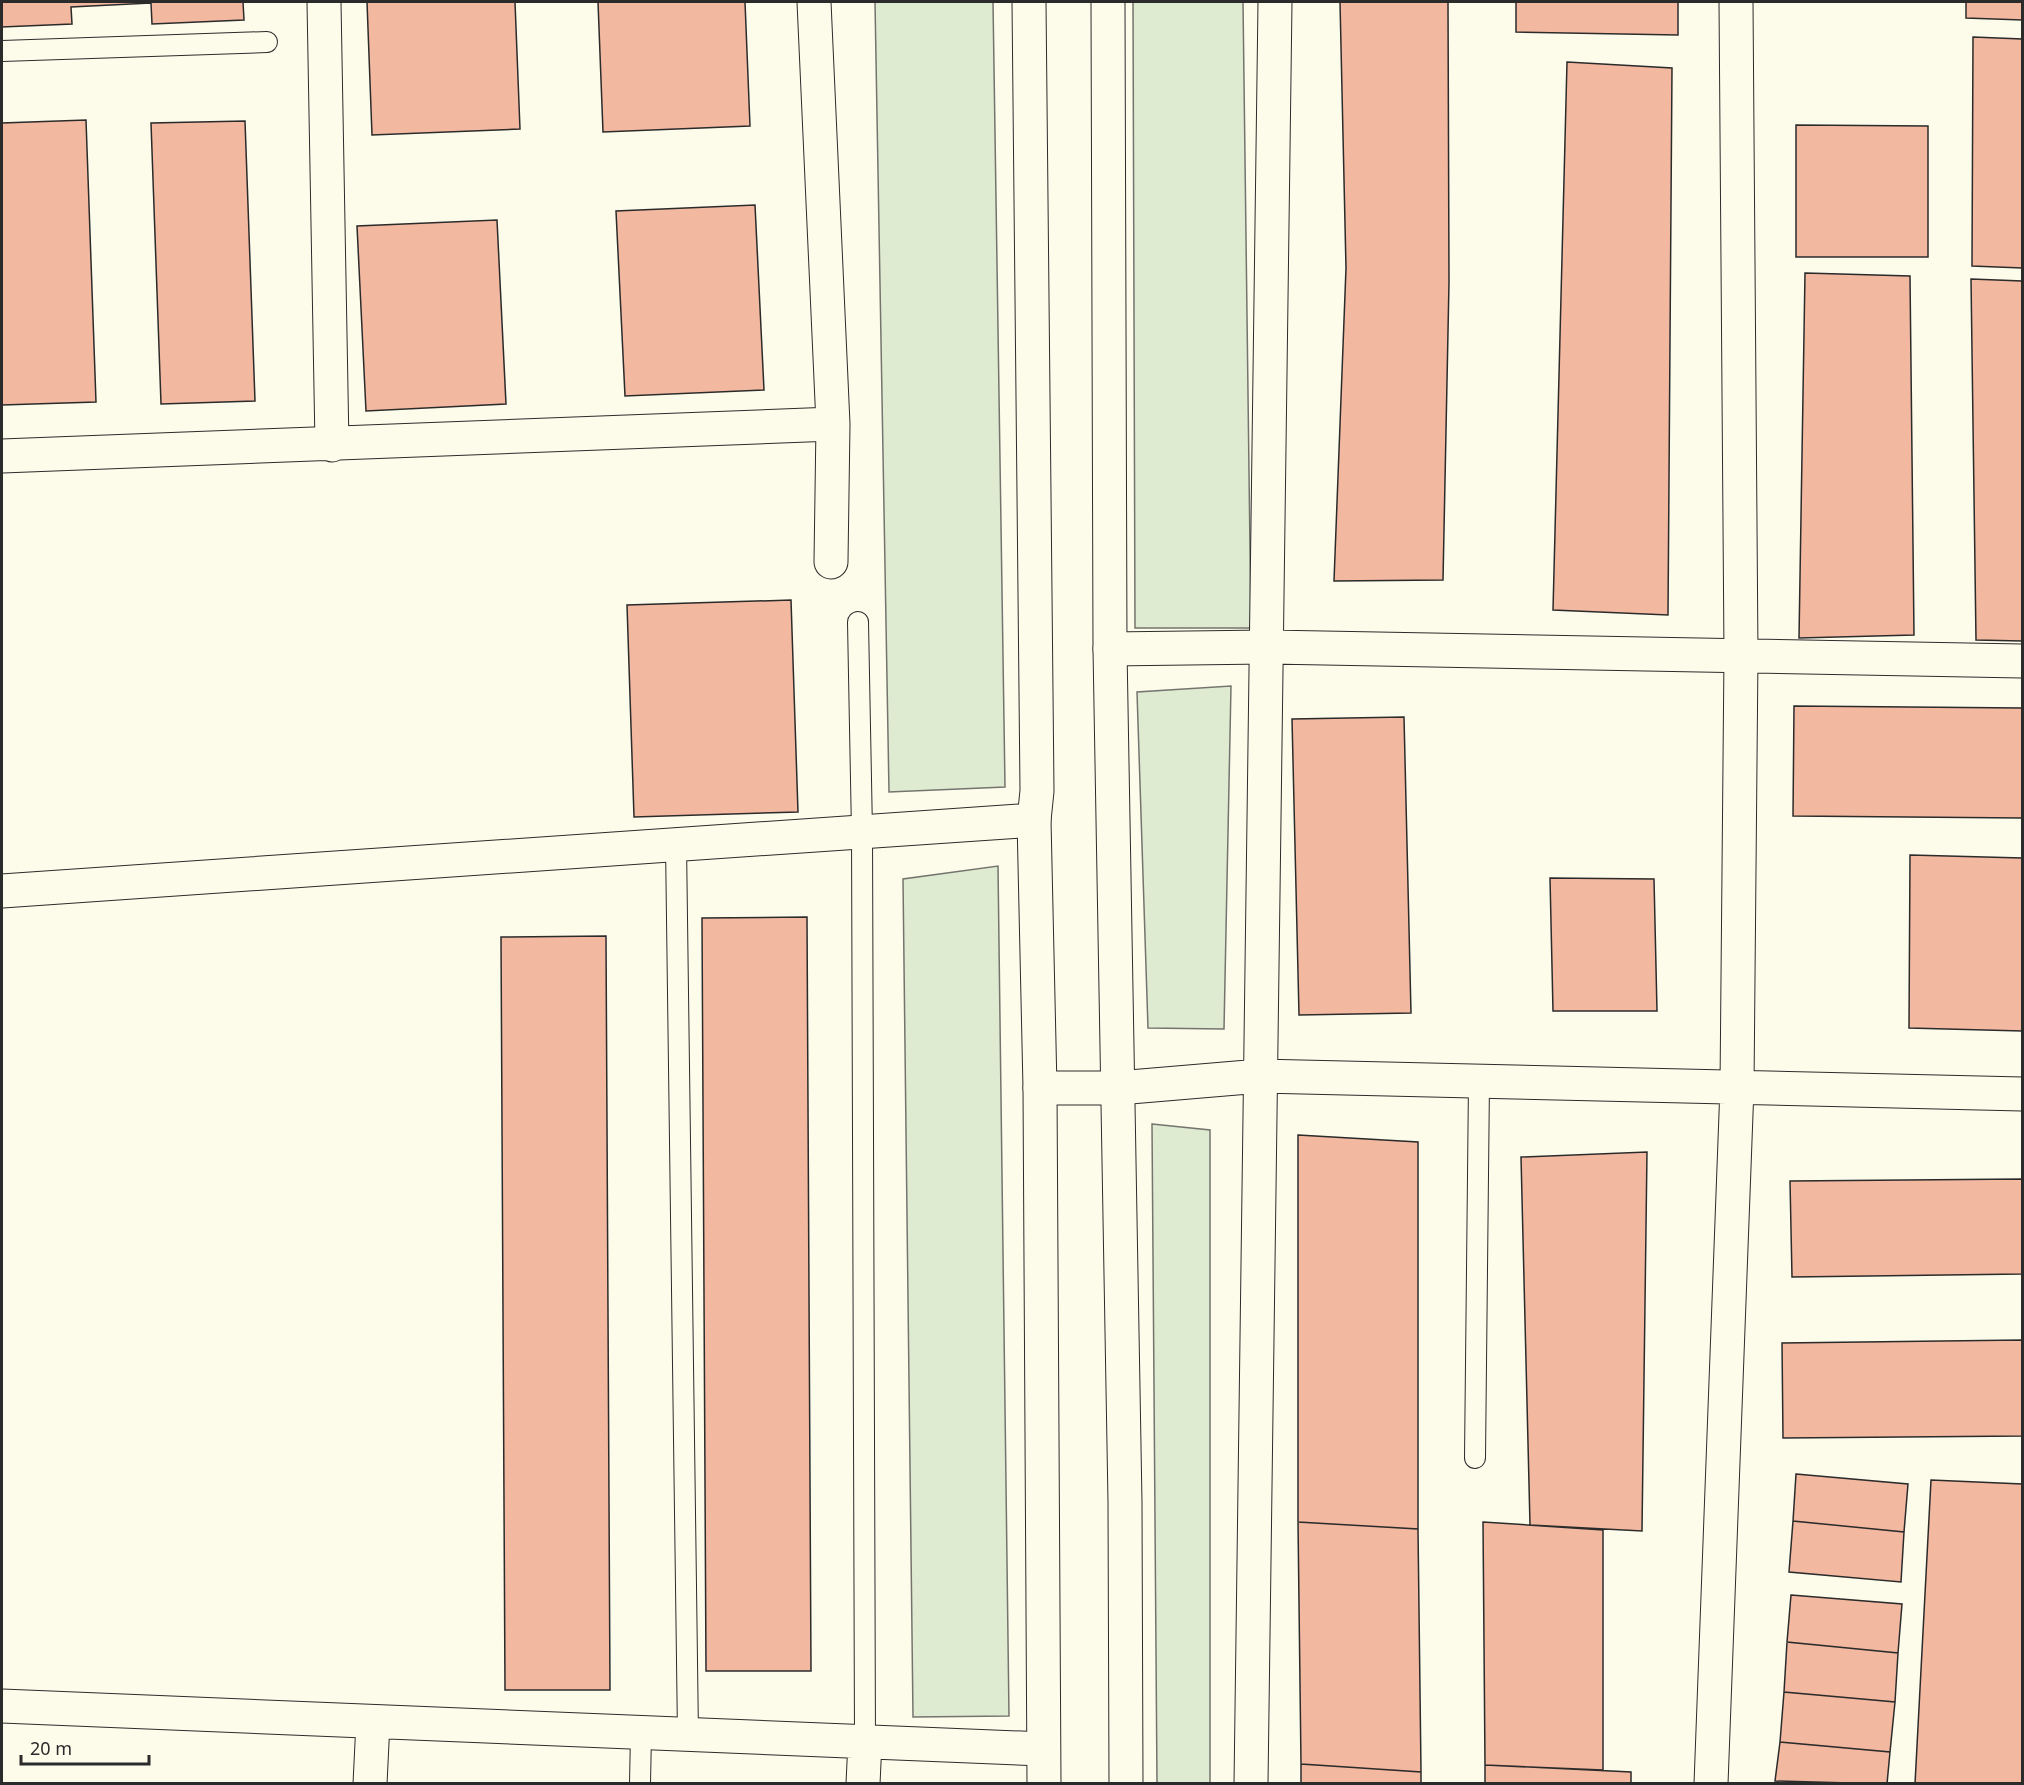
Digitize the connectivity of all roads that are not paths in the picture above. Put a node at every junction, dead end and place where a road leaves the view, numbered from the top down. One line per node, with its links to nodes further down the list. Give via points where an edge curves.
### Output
1 (324, 2): 10 (street)
2 (814, 2): 9 (street)
3 (1029, 2): 18 (street, via 1037,791)
4 (1108, 2): 15 (street)
5 (1275, 2): 14 (street)
6 (1736, 2): 16 (street)
7 (267, 42): 8 (lane)
8 (2, 51)
9 (833, 424): 10 (street); 12 (street)
10 (332, 445): 11 (street)
11 (2, 456)
12 (831, 561)
13 (858, 622): 19 (lane)
14 (1266, 647): 15 (street); 16 (street); 22 (street)
15 (1110, 649): 26 (street)
16 (1741, 654): 17 (street); 24 (street)
17 (2022, 661)
18 (1034, 820): 19 (street); 25 (street)
19 (861, 832): 20 (street); 33 (lane)
20 (676, 844): 21 (street); 32 (lane)
21 (2, 891)
22 (1260, 1076): 23 (street); 26 (street); 40 (street)
23 (1479, 1081): 24 (street); 28 (lane)
24 (1737, 1087): 27 (street); 41 (street)
25 (1040, 1088): 26 (street); 34 (street)
26 (1118, 1088): 39 (street)
27 (2022, 1094)
28 (1475, 1458)
29 (2, 1707): 30 (street)
30 (373, 1722): 31 (street); 35 (street)
31 (641, 1732): 32 (street); 36 (lane)
32 (688, 1735): 33 (street)
33 (865, 1742): 34 (street); 37 (street)
34 (1043, 1749): 38 (street)
35 (370, 1784)
36 (640, 1784)
37 (863, 1784)
38 (1044, 1784)
39 (1126, 1784)
40 (1251, 1784)
41 (1711, 1784)

